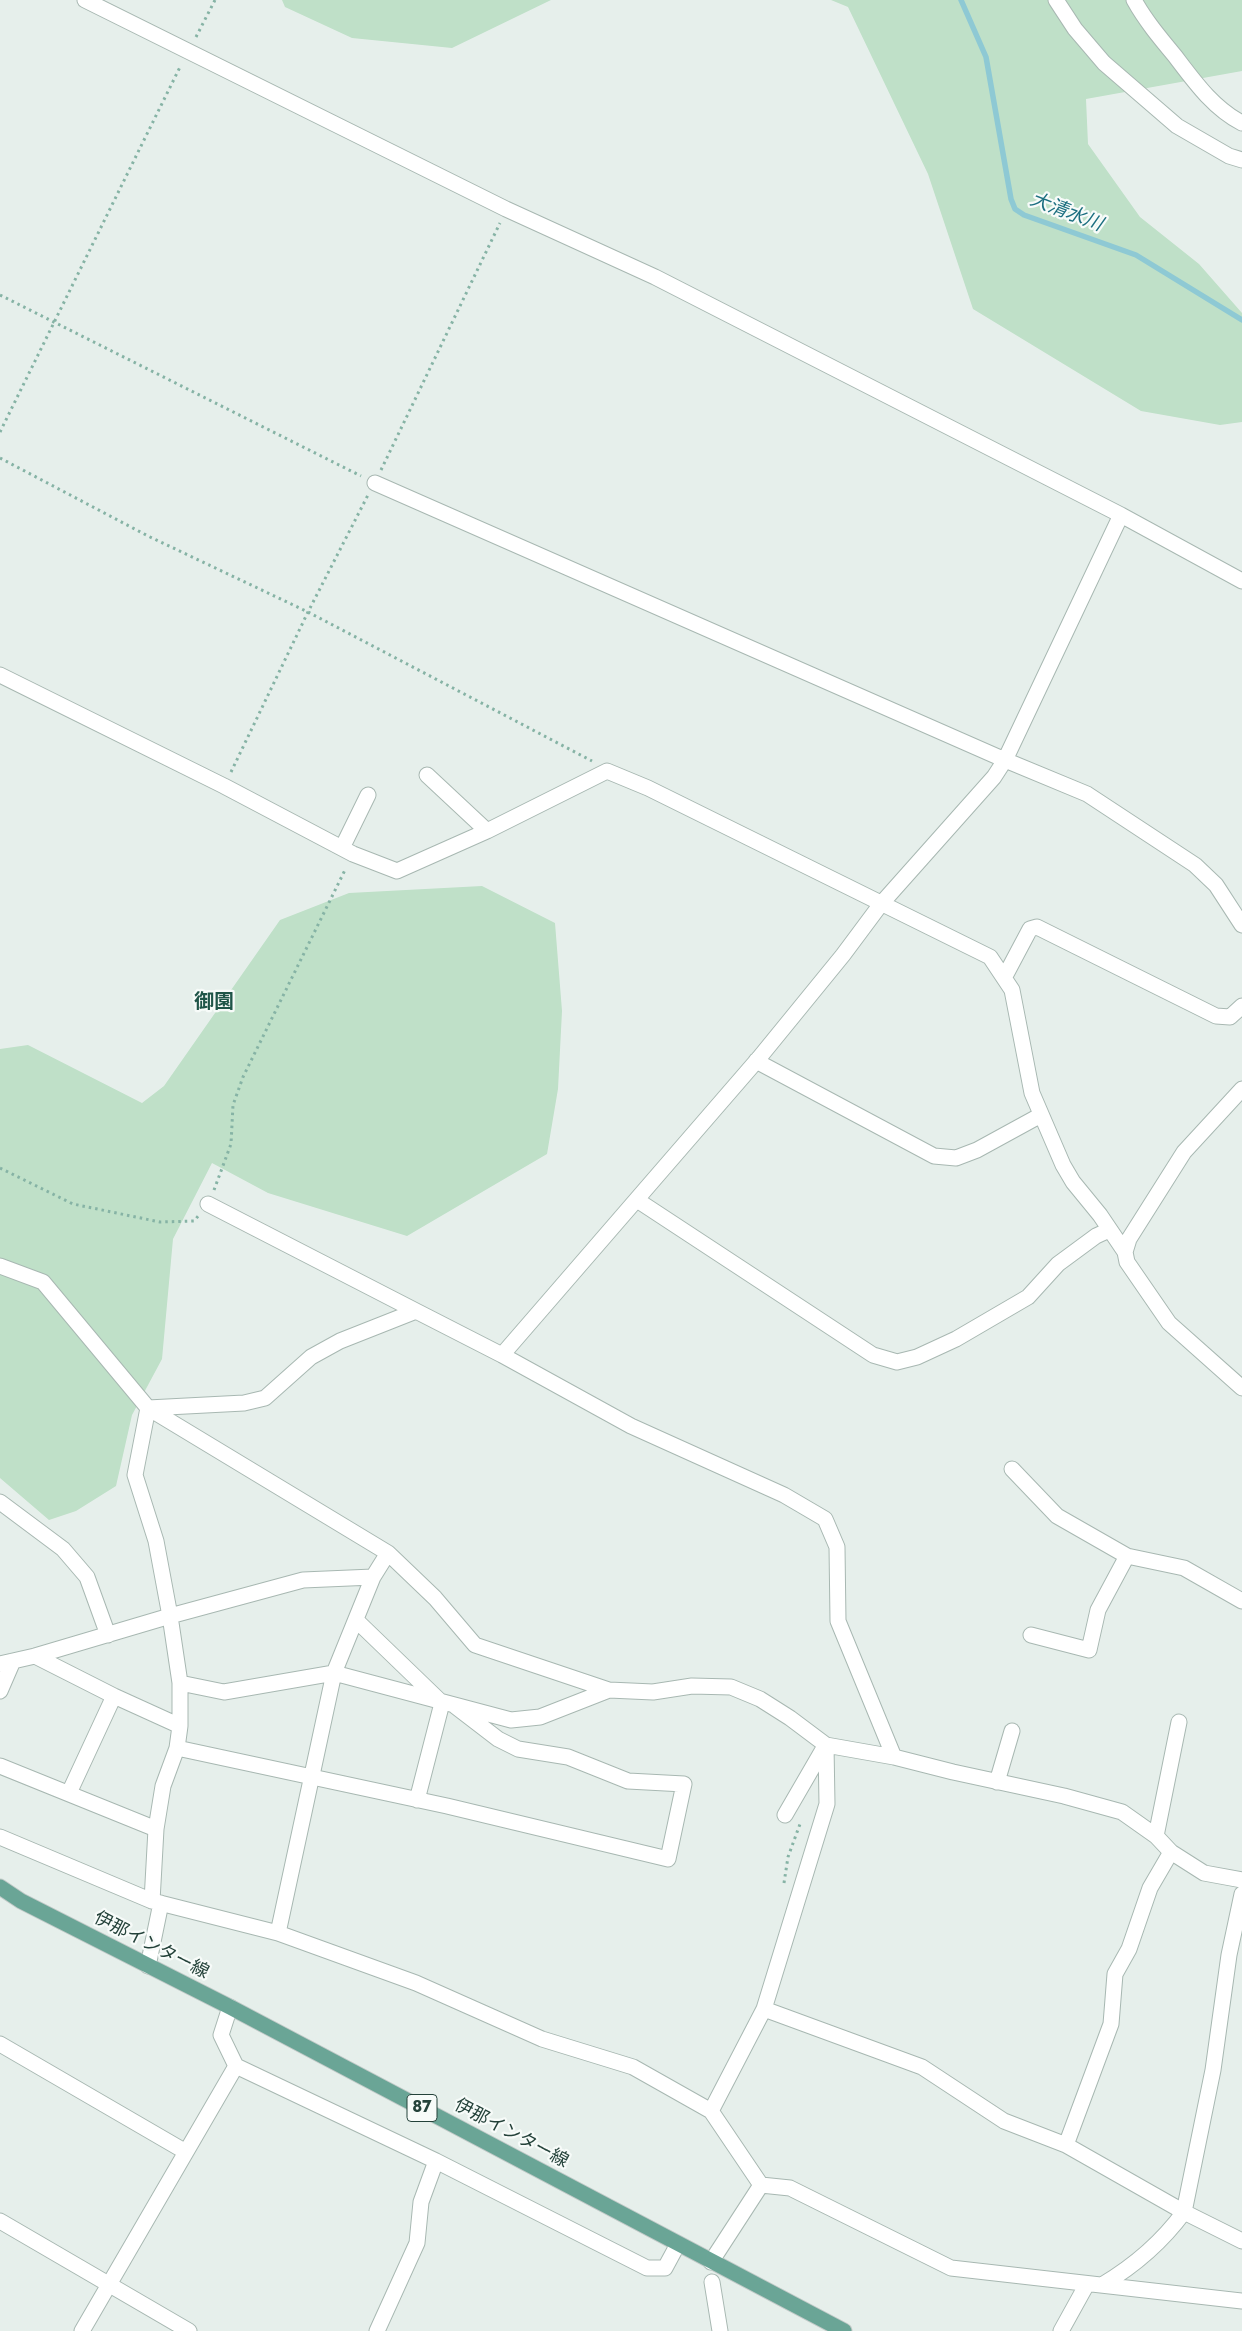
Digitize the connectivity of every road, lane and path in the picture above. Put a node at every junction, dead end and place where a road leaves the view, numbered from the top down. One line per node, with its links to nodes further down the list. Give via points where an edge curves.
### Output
1 (85, 0): 5 (street)
2 (215, 0): 5 (path)
3 (1056, 0): 7 (street, via 1075,29 1118,76 1177,126)
4 (1134, 0): 6 (street, via 1207,97)
5 (188, 52): 8 (street); 10 (path)
6 (1242, 122)
7 (1242, 160)
8 (506, 209): 13 (path); 14 (street, via 655,277)
9 (0, 295): 10 (path)
10 (54, 322): 11 (path); 13 (path)
11 (0, 432)
12 (0, 458): 16 (path, via 148,536)
13 (375, 483): 16 (path); 18 (street)
14 (1121, 515): 15 (street); 18 (street)
15 (1242, 581)
16 (308, 612): 19 (path); 21 (path)
17 (0, 675): 21 (street)
18 (1005, 760): 25 (street, via 994,777); 26 (street, via 1087,794 1196,865 1216,885)
19 (607, 770): 23 (street); 25 (street)
20 (427, 775): 23 (street)
21 (224, 786): 24 (street)
22 (368, 795): 24 (street)
23 (487, 831): 24 (street, via 397,871)
24 (348, 851): 34 (path, via 243,1077 233,1105 231,1144)
25 (881, 904): 27 (street, via 990,957); 29 (street)
26 (1242, 925)
27 (1004, 978): 28 (street, via 1030,929 1037,927 1216,1016 1230,1017); 31 (street, via 1012,990 1032,1093)
28 (1242, 1006)
29 (756, 1062): 31 (street, via 934,1156 956,1158 978,1150); 33 (street)
30 (1242, 1089): 36 (street, via 1184,1152 1128,1238)
31 (1041, 1115): 35 (street, via 1073,1182)
32 (0, 1168): 34 (path, via 74,1204 160,1222 194,1221)
33 (637, 1200): 35 (street, via 873,1355 897,1362 917,1357 956,1339 1028,1297 1058,1264); 39 (street)
34 (208, 1204): 38 (street)
35 (1109, 1230): 36 (street)
36 (1125, 1252): 40 (street, via 1127,1262 1169,1323)
37 (0, 1266): 41 (street, via 43,1282)
38 (416, 1312): 39 (street); 41 (street, via 340,1341 311,1357 266,1398 244,1403)
39 (502, 1354): 65 (street, via 631,1426 784,1495 825,1519 837,1547 838,1621)
40 (1242, 1388)
41 (148, 1408): 44 (street); 48 (street, via 135,1475 156,1541)
42 (1012, 1469): 45 (street, via 1057,1516)
43 (0, 1502): 50 (street, via 63,1549 87,1577)
44 (388, 1553): 46 (street); 56 (street, via 435,1598 475,1645)
45 (1127, 1556): 47 (street, via 1184,1568); 51 (street, via 1098,1610 1089,1650)
46 (373, 1577): 48 (street, via 303,1580); 49 (street)
47 (1242, 1601)
48 (170, 1616): 50 (street); 55 (street)
49 (357, 1621): 54 (street); 59 (street)
50 (108, 1635): 52 (street)
51 (1031, 1635)
52 (35, 1656): 53 (street); 58 (street)
53 (6, 1662): 57 (street)
54 (334, 1674): 55 (street, via 224,1692); 59 (street); 67 (street)
55 (180, 1683): 61 (street)
56 (609, 1690): 59 (street, via 540,1717 511,1720); 63 (street, via 653,1692 692,1686 731,1687 775,1708)
57 (0, 1691)
58 (114, 1696): 61 (street); 69 (street)
59 (449, 1704): 70 (street); 70 (street, via 498,1739 518,1749 568,1757 628,1781 684,1784 668,1859)
60 (1179, 1722): 73 (street)
61 (180, 1726): 64 (street)
62 (1012, 1731): 68 (street)
63 (826, 1744): 65 (street); 71 (street); 83 (street, via 827,1804)
64 (177, 1748): 67 (street); 72 (street, via 164,1786)
65 (894, 1757): 68 (street)
66 (0, 1766): 69 (street)
67 (311, 1777): 70 (street); 80 (street)
68 (997, 1782): 73 (street, via 1122,1812)
69 (69, 1793): 72 (street)
70 (417, 1800)
71 (785, 1815)
72 (156, 1829): 79 (street)
73 (1156, 1836): 75 (street)
74 (0, 1837): 79 (street)
75 (1171, 1852): 76 (street, via 1204,1874); 87 (street, via 1150,1888 1129,1949 1115,1974 1111,2024)
76 (1242, 1880)
77 (0, 1887): 81 (main road, 伊那インター線 / 87)
78 (1242, 1894): 91 (street, via 1229,1955 1213,2070)
79 (157, 1902): 80 (street); 81 (street)
80 (278, 1933): 86 (street, via 416,1983 542,2039 633,2067)
81 (148, 1966): 82 (main road, 伊那インター線 / 87)
82 (230, 2006): 85 (street, via 221,2035); 94 (main road, 伊那インター線 / 87)
83 (764, 2009): 86 (street); 87 (street, via 922,2067 1004,2121)
84 (0, 2044): 88 (street)
85 (236, 2066): 88 (street); 89 (street)
86 (711, 2111): 90 (street)
87 (1066, 2145): 91 (street)
88 (186, 2152): 97 (street)
89 (436, 2161): 94 (street, via 647,2268 665,2268); 100 (street, via 421,2202 416,2243)
90 (762, 2184): 95 (street); 98 (street, via 790,2188 951,2268)
91 (1184, 2212): 93 (street); 98 (street, via 1171,2230 1126,2271)
92 (0, 2221): 97 (street)
93 (1242, 2241)
94 (678, 2244): 95 (main road, 伊那インター線 / 87)
95 (711, 2262): 104 (main road, 伊那インター線 / 87)
96 (712, 2282): 103 (street)
97 (110, 2284): 101 (street); 102 (street)
98 (1094, 2284): 99 (street); 105 (street)
99 (1242, 2301)
100 (380, 2330)
101 (82, 2331)
102 (189, 2331)
103 (720, 2331)
104 (844, 2331)
105 (1061, 2331)

